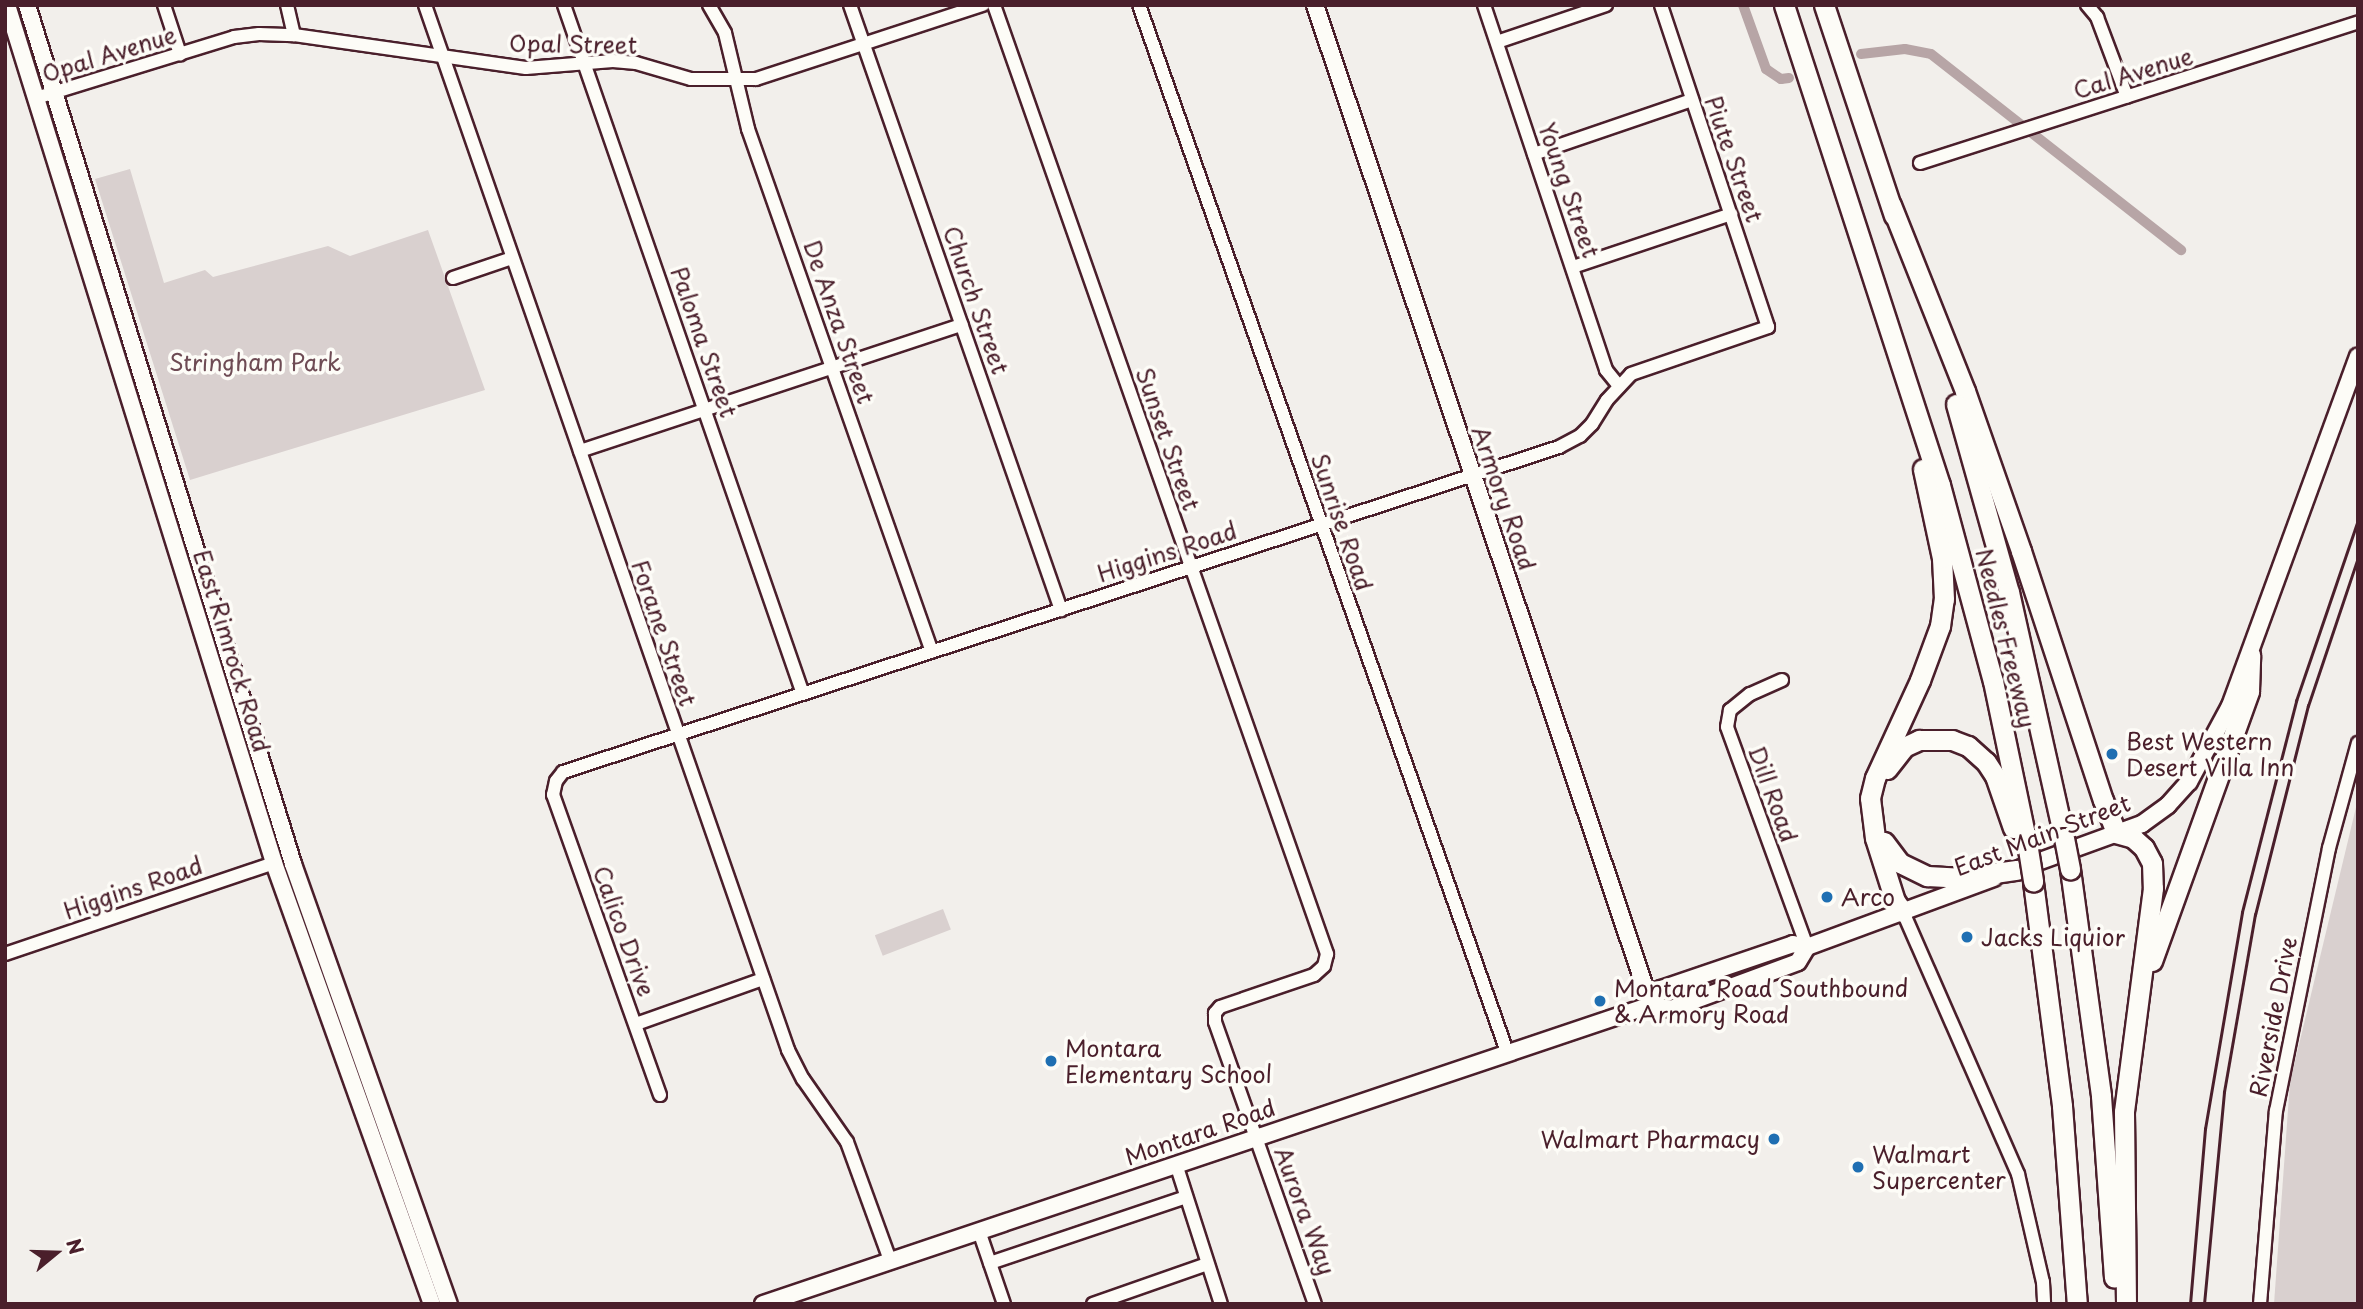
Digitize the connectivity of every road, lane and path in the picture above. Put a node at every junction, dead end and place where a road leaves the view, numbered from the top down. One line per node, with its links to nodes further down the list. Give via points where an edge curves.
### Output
1 (7, 5): 29 (main road, East Rimrock Road)
2 (27, 5): 27 (main road, East Rimrock Road)
3 (164, 5): 23 (street)
4 (287, 5): 20 (street)
5 (425, 5): 24 (street, Forane Street)
6 (564, 5): 25 (street, Paloma Street)
7 (709, 5): 26 (street, De Anza Street, via 725,33)
8 (850, 5): 22 (street, Church Street)
9 (983, 5): 22 (street, Opal Street)
10 (994, 5): 48 (street, Sunset Street)
11 (1139, 5): 47 (street, Sunrise Road)
12 (1315, 5): 46 (main road, Armory Road)
13 (1485, 5): 21 (street, Young Street)
14 (1606, 5): 21 (street)
15 (1661, 5): 30 (street, Piute Street)
16 (1784, 5): 38 (highway, Needles Freeway)
17 (1824, 5): 33 (highway, Needles Freeway)
18 (2087, 5): 28 (street, via 2097,18)
19 (2358, 22): 28 (street, Cal Avenue)
20 (294, 35): 23 (street, Opal Avenue, via 234,37); 24 (street, Opal Avenue)
21 (1497, 42): 31 (street, Young Street)
22 (864, 45): 26 (street, Opal Street, via 776,74); 39 (street, Church Street)
23 (180, 54): 27 (street, Opal Avenue)
24 (443, 56): 25 (street, Opal Street, via 526,68); 35 (street, Forane Street)
25 (584, 64): 26 (street, Opal Street, via 636,63 691,79); 44 (street, Paloma Street)
26 (736, 80): 42 (street, De Anza Street, via 748,129)
27 (54, 93): 29 (street, Opal Avenue); 80 (main road, East Rimrock Road, via 293,864)
28 (2127, 97): 32 (street, Cal Avenue)
29 (36, 98): 59 (main road, East Rimrock Road)
30 (1692, 100): 31 (street); 34 (street, Piute Street)
31 (1534, 154): 36 (street, Young Street)
32 (1920, 163)
33 (1891, 205): 57 (highway, via 1965,391); 88 (highway, Needles Freeway, bridge, via 1993,532 2064,838 2101,1096)
34 (1731, 214): 36 (street); 40 (street, Piute Street)
35 (512, 258): 37 (street); 45 (street, Forane Street)
36 (1573, 267): 43 (street, Young Street, via 1606,370)
37 (453, 278)
38 (1878, 292): 60 (highway, Needles Freeway, via 1960,552 1996,692); 61 (highway, via 1929,493 1944,579 1940,626 1875,778 1871,798 1875,838 1895,901)
39 (962, 325): 42 (street); 49 (street, Church Street)
40 (1768, 327): 43 (street, Higgins Road, via 1643,368)
41 (2358, 358): 51 (main road, East Main Street)
42 (833, 368): 44 (street); 50 (street, De Anza Street)
43 (1619, 386): 46 (street, Higgins Road, via 1580,436)
44 (705, 410): 45 (street); 53 (street, Paloma Street)
45 (580, 451): 54 (street, Forane Street)
46 (1472, 475): 47 (street, Higgins Road); 66 (main road, Armory Road)
47 (1320, 524): 48 (street, Higgins Road); 69 (street, Sunrise Road)
48 (1190, 566): 49 (street, Higgins Road); 67 (street, Sunset Street, via 1327,954 1324,966 1314,975 1220,1007)
49 (1061, 610): 50 (street, Higgins Road)
50 (932, 652): 53 (street, Higgins Road)
51 (2250, 654): 57 (main road, East Main Street, via 2230,706 2189,782 2142,824); 65 (highway, via 2249,691)
52 (1782, 680): 62 (street, Dill Road, via 1750,694 1730,710 1727,727)
53 (803, 694): 54 (street, Higgins Road)
54 (677, 734): 56 (street, Higgins Road, via 564,772); 64 (street, Forane Street)
55 (2358, 743): 90 (street, Riverside Drive, via 2329,848 2276,1111)
56 (556, 781): 68 (street, Calico Drive, via 553,794)
57 (2116, 833): 60 (main road, East Main Street); 65 (highway, via 2133,838 2151,863 2153,888)
58 (1884, 842): 60 (highway, via 1900,863 1927,876 1960,878); 60 (highway, via 1878,808 1885,773 1904,747 1935,738 1968,746 1986,762 2003,795); 61 (highway)
59 (274, 863): 63 (street, Higgins Road); 79 (main road, East Rimrock Road)
60 (2024, 868): 61 (main road, East Main Street); 87 (highway, Needles Freeway, via 2050,997)
61 (1903, 912): 62 (main road, Montara Road); 86 (street, via 2018,1174)
62 (1807, 947): 66 (main road, Montara Road, via 1798,962 1671,1009)
63 (5, 954)
64 (763, 979): 68 (street); 75 (street, Forane Street, via 793,1060 847,1142)
65 (2139, 999): 89 (highway, via 2124,1112)
66 (1651, 1005): 69 (main road, Montara Road)
67 (1215, 1013): 71 (street, Aurora Way)
68 (636, 1024): 70 (street, Calico Drive)
69 (1507, 1052): 71 (main road, Montara Road)
70 (660, 1095)
71 (1256, 1137): 72 (main road, Montara Road); 85 (street, Aurora Way)
72 (1175, 1164): 73 (street); 74 (main road, Montara Road)
73 (1186, 1197): 76 (street); 77 (street)
74 (979, 1231): 75 (main road, Montara Road); 76 (street)
75 (890, 1261): 78 (main road, Montara Road)
76 (990, 1263): 82 (street)
77 (1207, 1264): 83 (street); 84 (street)
78 (781, 1301): 81 (main road, Montara Road)
79 (432, 1304)
80 (449, 1304)
81 (764, 1304)
82 (1004, 1304)
83 (1093, 1304)
84 (1221, 1304)
85 (1315, 1304)
86 (2044, 1304)
87 (2077, 1304)
88 (2116, 1304)
89 (2126, 1304)
90 (2260, 1304)

